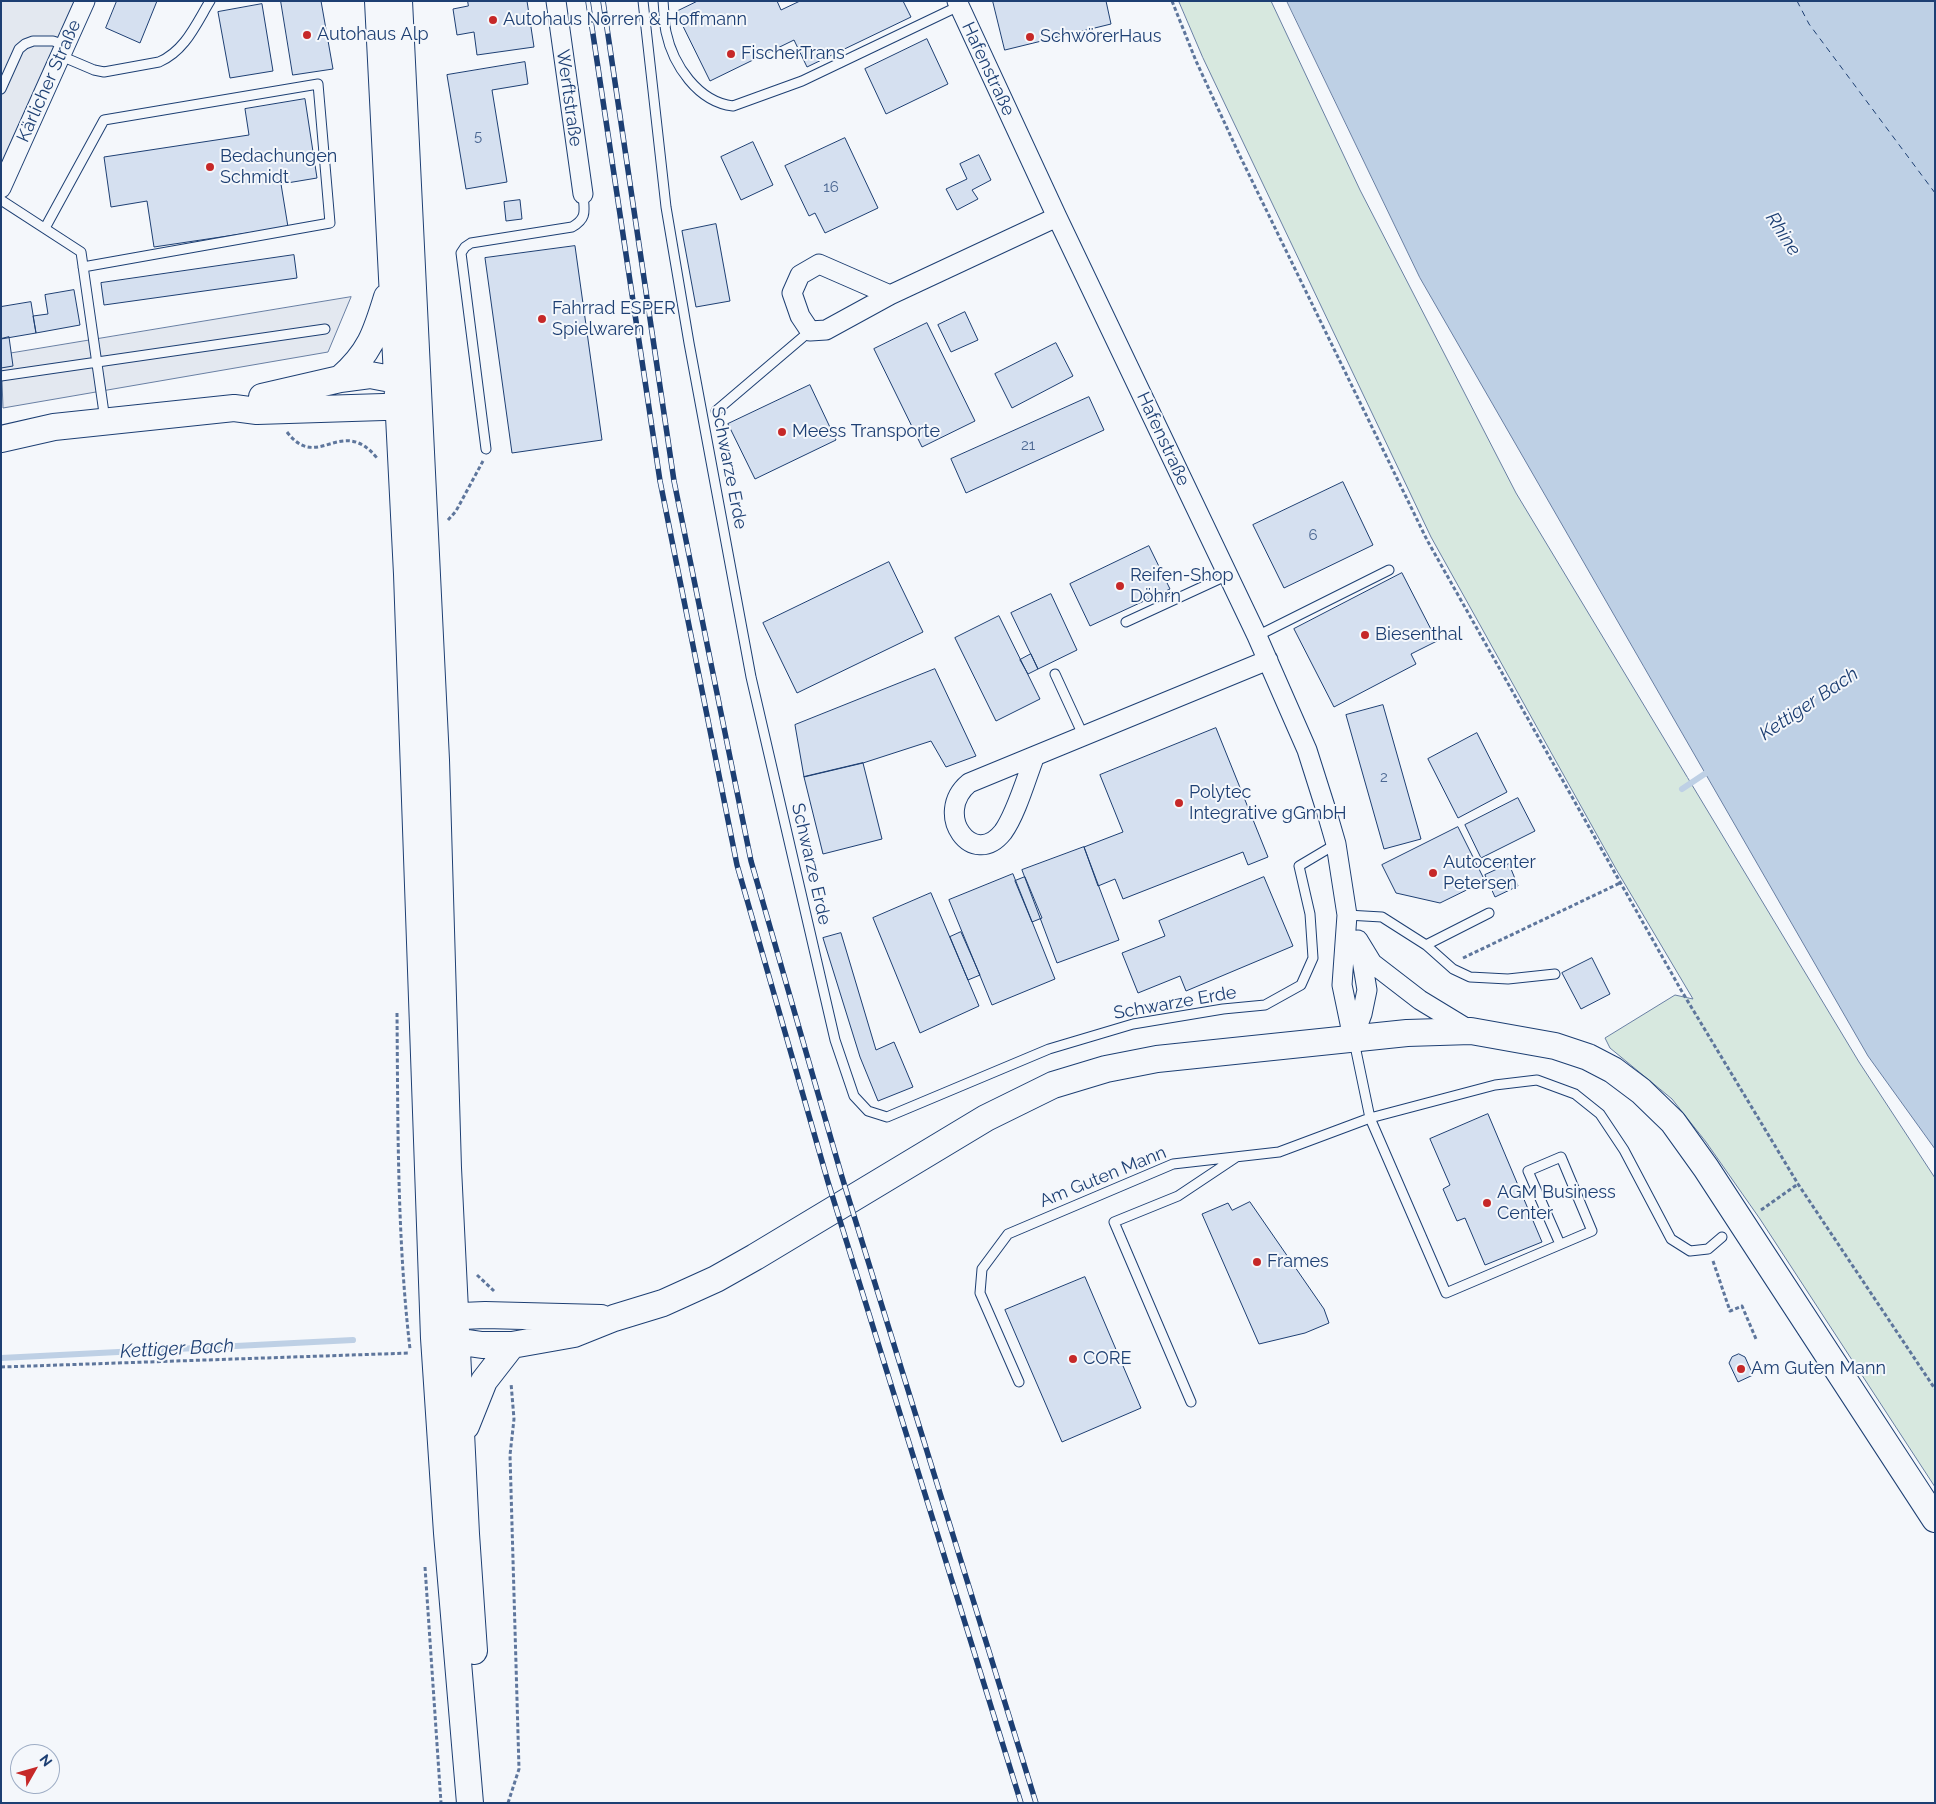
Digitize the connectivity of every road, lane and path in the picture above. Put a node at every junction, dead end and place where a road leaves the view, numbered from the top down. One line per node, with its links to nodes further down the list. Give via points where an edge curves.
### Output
1 (85, 1): 10 (street, Kärlicher Straße)
2 (210, 1): 10 (lane, via 182,46 159,62 104,72 94,70)
3 (378, 1): 18 (street)
4 (399, 1): 25 (street)
5 (556, 1): 13 (street, Werftstraße)
6 (643, 1): 42 (lane, Schwarze Erde, via 666,207 751,677 835,1040 854,1096 868,1111 887,1118 1049,1049 1132,1024 1265,1005 1301,985 1313,958 1310,914 1299,866)
7 (663, 1): 9 (lane, via 666,33 681,70 698,89 722,105 733,106 802,82)
8 (1172, 1): 43 (path, via 1239,154 1427,540)
9 (958, 4): 15 (street, Hafenstraße)
10 (63, 50): 11 (lane, via 53,41 25,44 19,49); 12 (street, Kärlicher Straße)
11 (1, 89)
12 (1, 188)
13 (583, 194): 31 (lane, via 584,216 572,227 471,243 461,253)
14 (1, 200): 16 (lane)
15 (1057, 217): 19 (street); 35 (street, Hafenstraße)
16 (45, 228): 17 (lane, via 81,252); 17 (lane, via 104,120 318,84 330,223)
17 (84, 267): 22 (lane)
18 (392, 283): 24 (street, via 371,344); 25 (street)
19 (890, 295): 21 (street, via 826,330); 21 (street, via 819,264 800,275 792,293 800,316)
20 (326, 329): 22 (lane)
21 (810, 331): 28 (lane)
22 (97, 362): 23 (lane); 29 (lane)
23 (1, 376)
24 (340, 379): 25 (street, via 377,375); 26 (street, via 256,398)
25 (405, 398): 27 (street); 61 (street, via 436,750 448,1158)
26 (234, 408): 27 (street); 29 (street)
27 (280, 409): 32 (path, via 282,425 296,443 318,448 348,440 370,449)
28 (716, 411)
29 (105, 421): 30 (street, via 54,427)
30 (1, 440)
31 (486, 449): 33 (path, via 487,453 456,511)
32 (380, 464)
33 (445, 523)
34 (1389, 570): 37 (lane)
35 (1228, 575): 36 (lane); 37 (street, Hafenstraße)
36 (1126, 622)
37 (1257, 636): 38 (street, Hafenstraße)
38 (1268, 660): 40 (street); 42 (street, Hafenstraße, via 1307,750)
39 (1055, 674): 40 (lane)
40 (1084, 737): 41 (street)
41 (1034, 758): 41 (street, via 979,778 962,789 953,812 957,828 965,838 973,844 988,844 1002,832)
42 (1336, 844): 45 (street, Hafenstraße)
43 (1620, 883): 48 (path, via 1458,960); 55 (path)
44 (1489, 913): 47 (lane)
45 (1347, 915): 46 (street, Hafenstraße); 47 (lane, via 1382,917); 52 (street, Hafenstraße, via 1342,985)
46 (1358, 940): 51 (street, Hafenstraße, via 1372,963 1420,1000); 52 (street, Hafenstraße, via 1367,990)
47 (1426, 945): 48 (lane)
48 (1453, 969): 49 (lane, via 1470,977 1499,979)
49 (1555, 974)
50 (397, 1006): 64 (path, via 398,1175)
51 (1471, 1031): 52 (street); 72 (street, via 1555,1046 1588,1057 1613,1070 1642,1092 1673,1122)
52 (1353, 1038): 53 (lane); 60 (street, via 1157,1059 1106,1069 1053,1085 986,1118 716,1279 663,1303)
53 (1370, 1118): 54 (lane, Am Guten Mann, via 1279,1152); 58 (lane, via 1446,1294); 59 (lane, Am Guten Mann, via 1495,1084 1537,1080 1575,1094 1600,1114 1624,1150 1670,1239 1690,1251)
54 (1237, 1157): 68 (lane, Am Guten Mann, via 1173,1164 1008,1234 982,1269 980,1293); 70 (lane, via 1178,1196 1114,1222)
55 (1798, 1184): 56 (path); 69 (path)
56 (1760, 1211)
57 (1722, 1237): 59 (lane)
58 (1560, 1244): 58 (lane, via 1592,1230 1560,1157 1528,1171)
59 (1708, 1249): 62 (path, via 1730,1311 1742,1306)
60 (614, 1318): 61 (street, via 486,1315); 63 (street, via 574,1334)
61 (445, 1328): 63 (street, via 482,1345); 71 (street); 75 (street, via 447,1533)
62 (1756, 1338)
63 (512, 1345): 71 (street, via 484,1382)
64 (410, 1353): 65 (path); 66 (path)
65 (411, 1363)
66 (1, 1367)
67 (510, 1375): 77 (path, via 514,1419 510,1455 519,1769)
68 (1019, 1382)
69 (1935, 1389)
70 (1191, 1402)
71 (462, 1440): 76 (street)
72 (1935, 1519)
73 (424, 1559): 74 (path)
74 (441, 1803)
75 (470, 1803)
76 (484, 1803)
77 (508, 1803)

